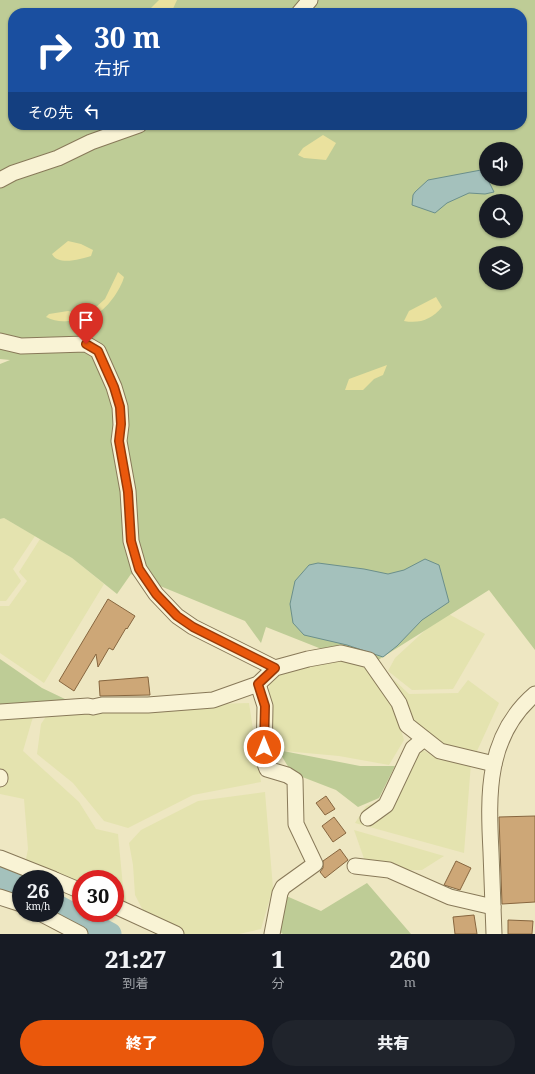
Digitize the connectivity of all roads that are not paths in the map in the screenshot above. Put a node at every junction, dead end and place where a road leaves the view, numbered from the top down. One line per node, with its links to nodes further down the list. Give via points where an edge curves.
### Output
1 (310, 0): 2 (street)
2 (303, 8)
3 (125, 130): 4 (street)
4 (0, 180)
5 (0, 341): 6 (street, via 21,346 86,344 98,351 120,407 119,441 128,492 131,541 139,569 156,594 177,616 193,627)
6 (275, 668): 7 (street); 10 (street, via 341,653 369,660 399,703 408,725)
7 (258, 684): 9 (street, via 213,700); 23 (street, via 265,706 264,761 267,769 295,780 296,824 314,864 283,887)
8 (535, 694): 11 (street, via 510,723 499,744)
9 (0, 712)
10 (424, 738): 11 (street, via 440,751); 12 (street, via 413,748 386,805)
11 (494, 764): 18 (street, via 489,808)
12 (368, 818)
13 (0, 858): 15 (street)
14 (355, 866): 18 (street, via 389,870 450,897)
15 (29, 870)
16 (0, 897): 17 (street)
17 (12, 901)
18 (493, 907): 24 (street)
19 (124, 910): 22 (street)
20 (57, 922): 21 (street)
21 (80, 934)
22 (176, 934)
23 (272, 934)
24 (494, 934)

